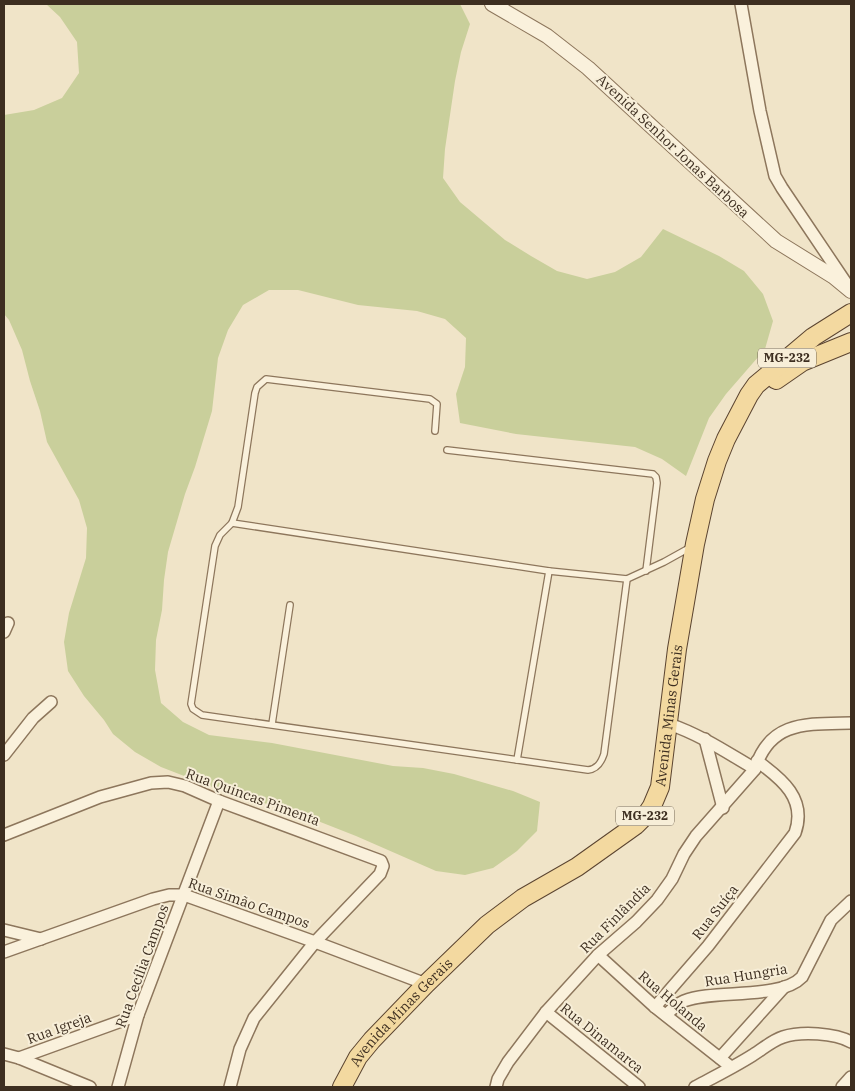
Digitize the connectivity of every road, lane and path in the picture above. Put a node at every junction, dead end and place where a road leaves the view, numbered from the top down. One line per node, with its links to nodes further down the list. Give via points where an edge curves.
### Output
1 (492, 4): 3 (street, Avenida Senhor Jonas Barbosa, via 547,36 588,68 776,241)
2 (741, 4): 3 (street, via 775,176)
3 (851, 291)
4 (851, 317): 6 (main road, MG-232, via 813,337 775,368 756,385)
5 (851, 342): 6 (main road, MG-232, via 802,362 779,378)
6 (736, 418): 10 (main road, Avenida Minas Gerais / MG-232, via 717,461)
7 (435, 431): 9 (lane, via 437,404 430,399 266,379 255,393 238,507)
8 (447, 450): 11 (lane, via 653,474 657,483)
9 (232, 523): 12 (lane); 17 (lane, via 220,535 216,546 192,704 193,709 202,714)
10 (695, 544): 11 (lane); 18 (main road, Avenida Minas Gerais / MG-232, via 677,649)
11 (646, 570): 13 (lane)
12 (549, 571): 13 (lane); 21 (lane)
13 (627, 579): 21 (lane, via 601,761 588,770)
14 (290, 605): 17 (lane)
15 (51, 702): 20 (street, via 33,718)
16 (851, 723): 22 (street, via 804,725 778,734 767,743)
17 (272, 724): 21 (lane)
18 (669, 724): 19 (street); 33 (main road, Avenida Minas Gerais / MG-232, via 660,786 646,816 577,867 506,910)
19 (705, 739): 22 (street); 24 (street)
20 (4, 755)
21 (517, 760)
22 (756, 765): 24 (street, Rua Finlândia); 35 (street, Rua Suíça, via 778,776 789,788 798,811 795,833 708,946)
23 (220, 801): 25 (street, Rua Quincas Pimenta, via 185,786 168,782 150,783 100,797); 26 (street, Rua Cecília Campos); 30 (street, Rua Quincas Pimenta, via 378,859 383,866 380,874)
24 (723, 808): 32 (street, Rua Finlândia, via 696,836 657,900)
25 (4, 835)
26 (184, 895): 29 (street, Rua Simão Campos, via 153,899); 30 (street, Rua Simão Campos); 37 (street, Rua Cecília Campos)
27 (851, 901): 34 (street, Rua Hungria, via 831,920 802,976)
28 (4, 930): 29 (street)
29 (41, 939): 31 (street, Rua Simão Campos)
30 (315, 942): 33 (street, Rua Simão Campos); 47 (street, via 254,1018 240,1049)
31 (4, 952)
32 (598, 955): 35 (street, Rua Holanda); 36 (street, Rua Finlândia)
33 (426, 984): 48 (main road, Avenida Minas Gerais / MG-232, via 358,1057)
34 (784, 987): 38 (street, Rua Hungria, via 695,998 683,1001); 42 (street)
35 (655, 1007): 38 (street, Rua Holanda)
36 (546, 1012): 49 (street, Rua Finlândia, via 508,1062); 50 (street, Rua Dinamarca)
37 (138, 1015): 41 (street, Rua Igreja); 46 (street, Rua Cecília Campos)
38 (666, 1015): 42 (street, Rua Holanda)
39 (851, 1042): 43 (street, via 825,1034 784,1037)
40 (4, 1054): 41 (street)
41 (19, 1058): 45 (street)
42 (720, 1058): 43 (street, Rua Holanda)
43 (732, 1067): 51 (street)
44 (851, 1077): 52 (street)
45 (90, 1087)
46 (118, 1087)
47 (230, 1087)
48 (342, 1087)
49 (496, 1087)
50 (639, 1087)
51 (695, 1087)
52 (842, 1087)

